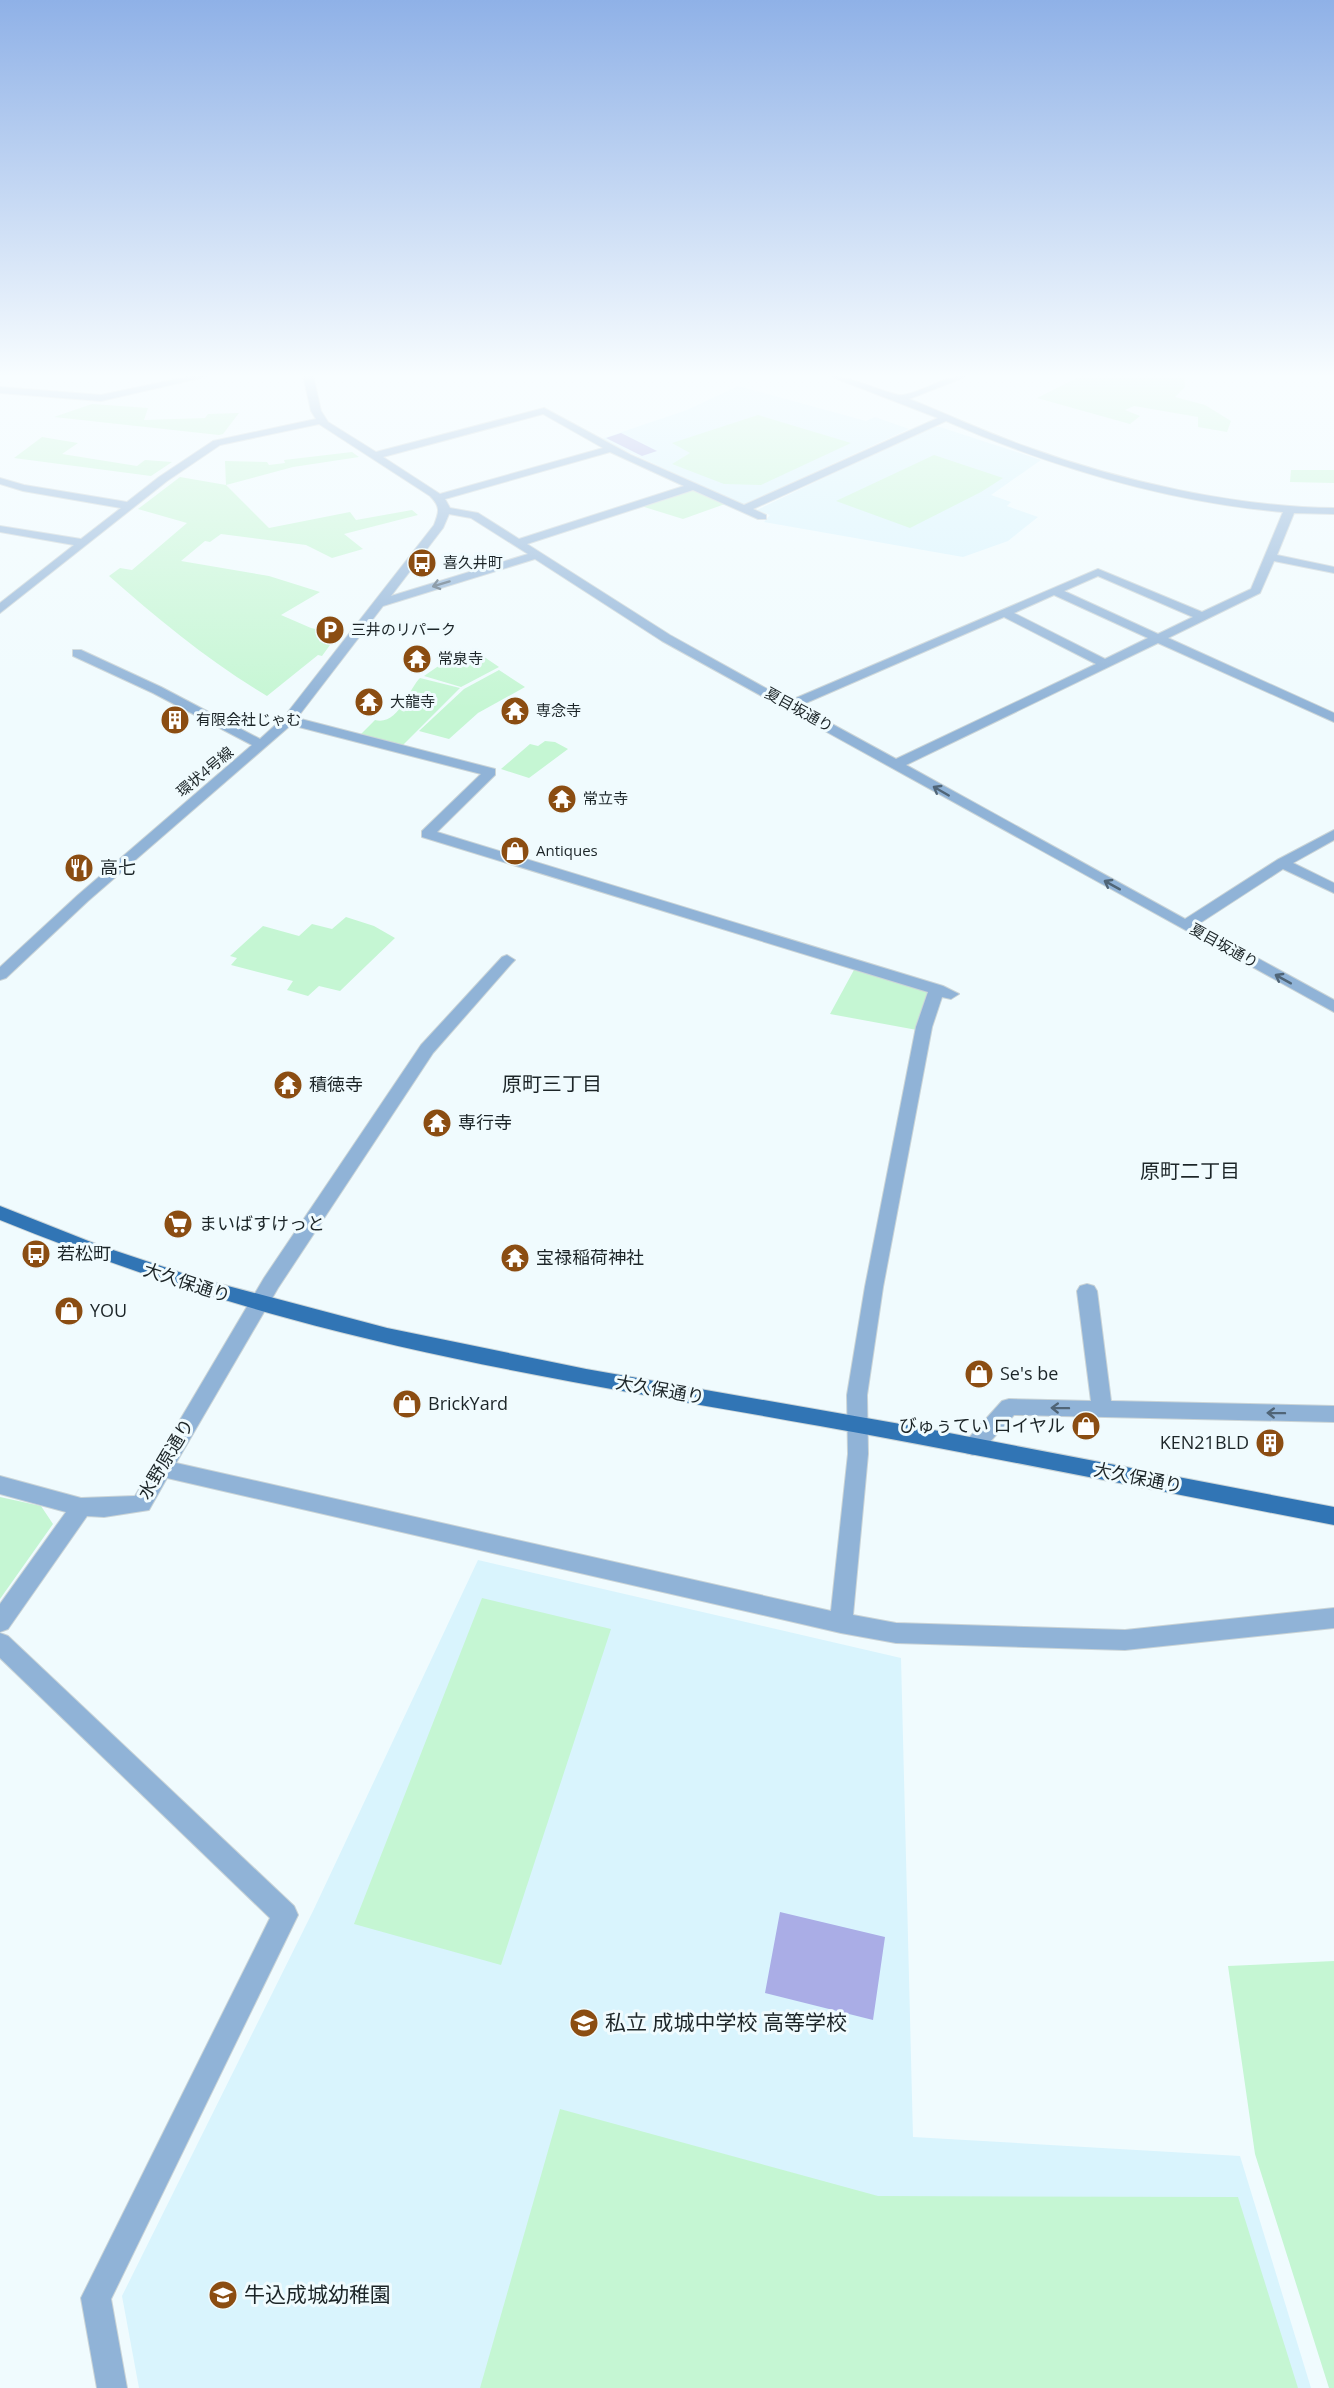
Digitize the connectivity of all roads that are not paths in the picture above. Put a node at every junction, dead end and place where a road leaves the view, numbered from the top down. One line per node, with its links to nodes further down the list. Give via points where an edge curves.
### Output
1 (18, 486): 10 (street)
2 (155, 486): 10 (street)
3 (417, 486): 9 (street, 夏目坂通り)
4 (495, 486): 9 (street)
5 (695, 486): 17 (street)
6 (697, 486): 11 (street)
7 (794, 486): 11 (street)
8 (1163, 486): 13 (street, via 1254,508)
9 (442, 504): 17 (street, 夏目坂通り, via 474,515); 22 (street, 環状4号線, via 439,526)
10 (130, 506): 16 (street)
11 (744, 509): 14 (street)
12 (1334, 511): 13 (street)
13 (1289, 512): 19 (street)
14 (762, 517)
15 (0, 529): 16 (street)
16 (84, 543): 23 (street)
17 (519, 543): 18 (street, 夏目坂通り)
18 (537, 555): 22 (street, one-way to 22); 29 (street, 夏目坂通り, via 657,633)
19 (1271, 557): 20 (street); 25 (street, via 1256,591)
20 (1334, 570)
21 (1054, 591): 24 (street); 25 (street, via 1098,572); 26 (street)
22 (380, 603): 31 (street, 環状4号線)
23 (2, 607)
24 (1003, 612): 28 (street); 29 (street)
25 (1203, 617): 26 (street)
26 (1158, 639): 28 (street); 30 (street)
27 (77, 653): 32 (street)
28 (1106, 664): 33 (street)
29 (790, 705): 33 (street, 夏目坂通り)
30 (1334, 718)
31 (289, 720): 32 (street, 環状4号線); 46 (street, via 490,772 426,834 944,991 924,1027 874,1287 857,1395)
32 (262, 746): 39 (street, 環状4号線, via 83,898)
33 (897, 764): 37 (street, 夏目坂通り, one-way to 33)
34 (1334, 834): 35 (street)
35 (1282, 863): 36 (street); 37 (street)
36 (1334, 889)
37 (1186, 926): 40 (street, 夏目坂通り, one-way to 37)
38 (507, 960): 43 (street, 水野原通り, via 427,1048)
39 (0, 975)
40 (1334, 1007)
41 (0, 1213): 43 (main road, 大久保通り, via 158,1275)
42 (1087, 1291): 44 (street)
43 (258, 1305): 46 (main road, 大久保通り, via 583,1376); 48 (street, 水野原通り)
44 (1102, 1409): 45 (street, one-way to 44); 47 (street, one-way to 47, via 1009,1407)
45 (1334, 1414)
46 (858, 1424): 47 (main road, 大久保通り); 54 (street)
47 (973, 1447): 51 (main road, 大久保通り)
48 (161, 1468): 50 (street, 水野原通り, via 141,1504); 54 (street)
49 (0, 1485): 50 (street)
50 (81, 1507): 53 (street)
51 (1334, 1516)
52 (1334, 1618): 54 (street, via 1125,1640 896,1633)
53 (0, 1622)
54 (841, 1623)
55 (0, 1643): 56 (street, via 285,1915 96,2298)
56 (112, 2388)

